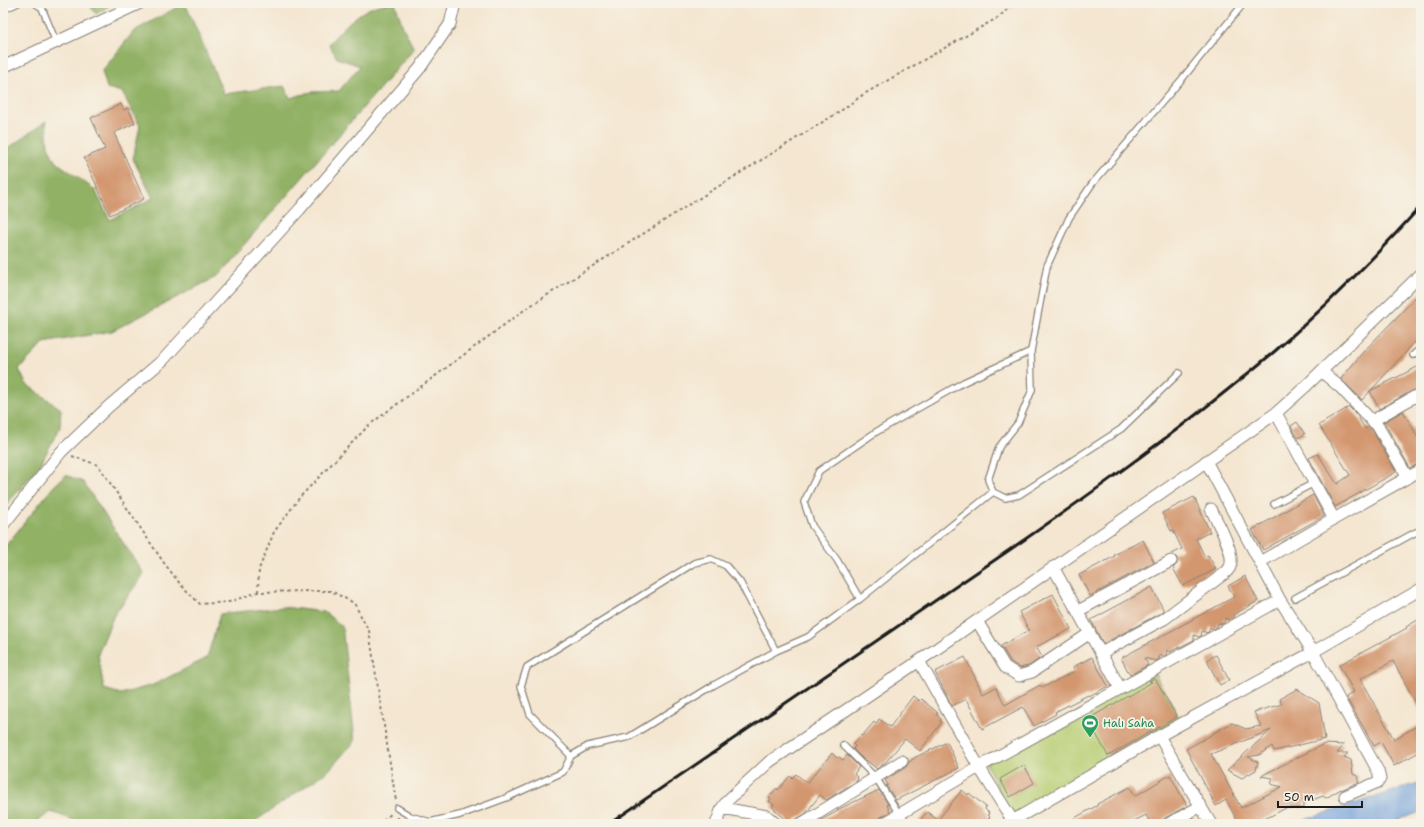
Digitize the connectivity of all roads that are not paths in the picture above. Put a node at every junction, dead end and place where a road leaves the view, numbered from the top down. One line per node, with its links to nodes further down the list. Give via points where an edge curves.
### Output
1 (18, 3): 6 (lane)
2 (35, 3): 7 (lane, via 42,8)
3 (140, 3): 7 (street)
4 (455, 3): 26 (street, via 450,24 420,68 300,209 163,360 108,407 62,452)
5 (1244, 3): 11 (lane, via 1092,184 1069,218 1047,266)
6 (3, 10)
7 (56, 42): 8 (street)
8 (3, 67)
9 (1421, 274): 13 (street)
10 (1421, 348): 12 (lane)
11 (1031, 351): 22 (lane, via 1032,390 1018,423 999,447 988,480); 33 (lane, via 957,386 876,432 819,471 804,502 812,526 837,560)
12 (1412, 356)
13 (1321, 371): 16 (street); 17 (street)
14 (1178, 373): 22 (lane, via 1121,429 1019,495 1005,498)
15 (1421, 393): 17 (street)
16 (1276, 413): 18 (street); 21 (street)
17 (1372, 421): 20 (street, via 1377,425)
18 (1206, 461): 29 (street); 30 (street)
19 (1421, 470): 20 (street)
20 (1408, 478): 25 (street)
21 (1314, 483): 23 (lane); 25 (street)
22 (993, 492): 33 (lane)
23 (1274, 504)
24 (1211, 509): 40 (street, via 1230,551 1230,568 1164,619)
25 (1334, 519): 29 (street)
26 (3, 525)
27 (1421, 534): 32 (lane, via 1416,532)
28 (1171, 561): 35 (street)
29 (1260, 562): 34 (street)
30 (1053, 567): 35 (street); 36 (street)
31 (1421, 589): 39 (street)
32 (1295, 598)
33 (860, 599): 38 (lane, via 808,637)
34 (1280, 600): 39 (street); 42 (street)
35 (1078, 611): 37 (street)
36 (977, 620): 37 (street, via 1005,667 1019,676 1032,672); 41 (street)
37 (1090, 633): 40 (street)
38 (776, 651): 45 (lane, via 629,737 588,746); 45 (lane, via 740,582 726,566 711,559 694,563 527,667 521,686 530,714)
39 (1313, 652): 43 (street); 49 (street, via 1380,778 1378,782)
40 (1101, 653): 42 (street)
41 (919, 661): 47 (street); 52 (street, via 769,762)
42 (1120, 688): 47 (street)
43 (1159, 736): 50 (street); 54 (street)
44 (843, 745): 48 (lane)
45 (571, 756): 51 (lane, via 563,772 506,798 460,815 430,822 410,816)
46 (902, 761): 48 (street)
47 (979, 767): 53 (street); 54 (street)
48 (876, 778): 53 (lane); 57 (street)
49 (1345, 796)
50 (1201, 806): 59 (street); 60 (street)
51 (397, 808)
52 (722, 808): 55 (street); 56 (street, via 767,816)
53 (900, 815): 58 (street)
54 (1012, 823)
55 (716, 824)
56 (776, 824)
57 (801, 824)
58 (883, 824)
59 (1168, 824)
60 (1212, 824)

